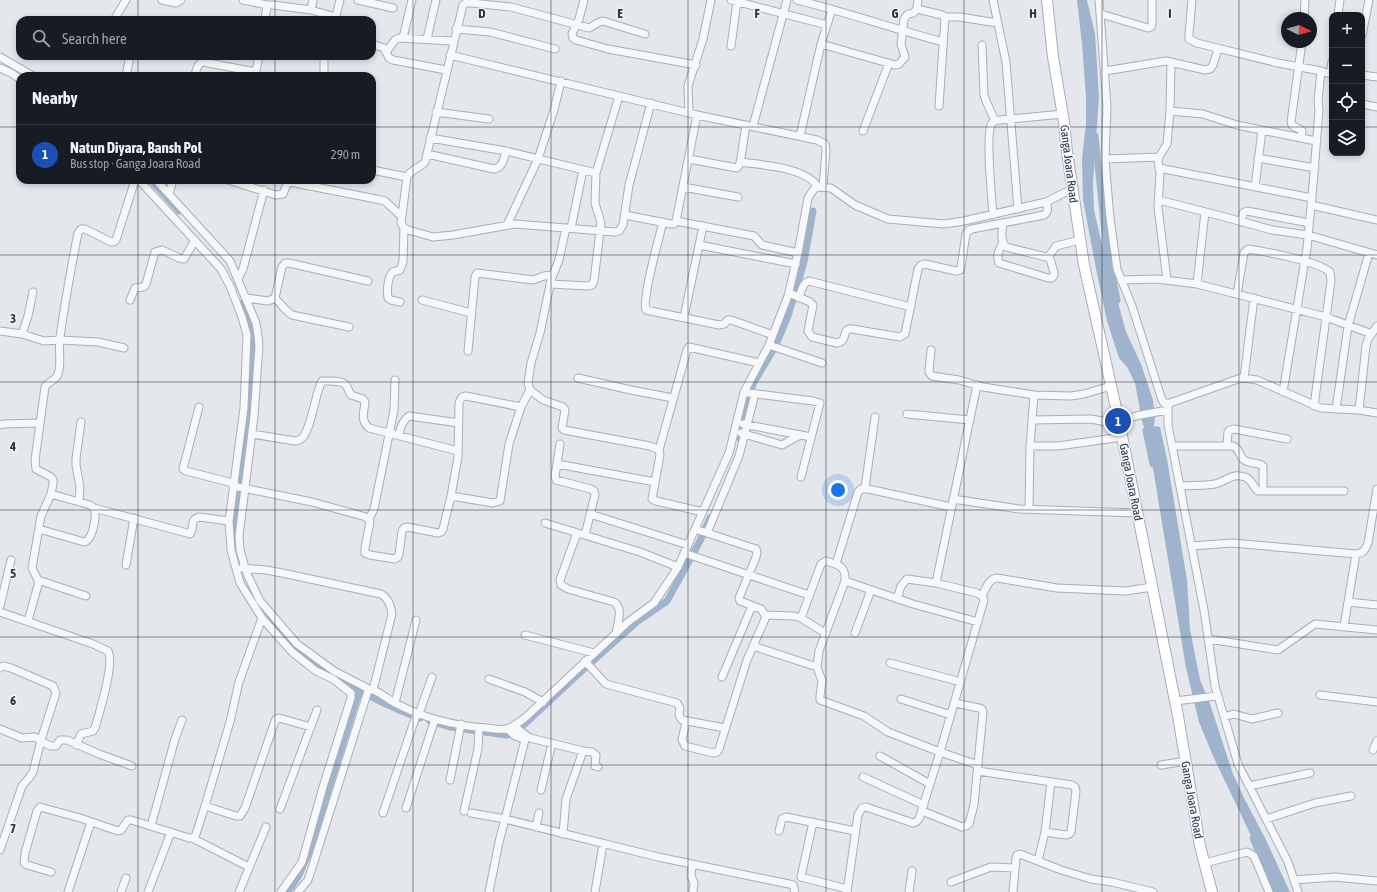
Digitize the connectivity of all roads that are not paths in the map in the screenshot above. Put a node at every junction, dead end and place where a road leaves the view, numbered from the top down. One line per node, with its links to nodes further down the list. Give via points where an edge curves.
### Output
1 (126, 0): 35 (street)
2 (162, 0): 3 (street, via 176,4)
3 (181, 0)
4 (243, 0): 26 (street)
5 (313, 0): 30 (street)
6 (340, 0): 38 (street)
7 (358, 0): 27 (street)
8 (412, 0): 47 (street)
9 (436, 0): 48 (street)
10 (584, 0): 42 (street)
11 (711, 0): 66 (street)
12 (787, 0): 33 (street)
13 (797, 0): 28 (street)
14 (918, 0): 29 (street)
15 (992, 0): 41 (street)
16 (1047, 0): 91 (main road, Ganga Joara Road)
17 (1099, 0): 34 (street)
18 (1152, 0): 34 (street, via 1152,24 1148,28)
19 (1192, 0): 55 (street, via 1189,38 1196,43)
20 (1305, 0): 31 (street)
21 (1340, 0): 32 (street)
22 (1368, 0): 40 (street)
23 (734, 1): 25 (street); 54 (street)
24 (496, 3): 42 (street); 44 (street, via 462,5)
25 (755, 3): 33 (street)
26 (267, 5): 30 (street); 36 (street)
27 (393, 8)
28 (832, 9): 43 (street); 45 (street)
29 (917, 9): 39 (street); 45 (street, via 906,16)
30 (311, 10): 37 (street)
31 (1304, 12)
32 (1338, 12)
33 (783, 14): 43 (street); 96 (street)
34 (1100, 14): 71 (street)
35 (116, 16)
36 (266, 16)
37 (329, 16)
38 (336, 16)
39 (945, 17): 41 (street); 50 (street)
40 (1365, 18)
41 (997, 23): 94 (street, via 1006,62)
42 (576, 25): 46 (street, via 589,28 603,21); 66 (street, via 572,34 576,40 608,49)
43 (827, 25): 51 (street)
44 (456, 30): 49 (street); 57 (street, via 490,32)
45 (903, 31): 50 (street); 65 (street, via 901,44 905,57 899,64)
46 (645, 34)
47 (404, 38): 48 (street); 58 (street, via 395,40)
48 (427, 39): 49 (street)
49 (453, 41): 59 (street)
50 (943, 42): 86 (street)
51 (821, 44): 65 (street); 99 (street)
52 (376, 45): 58 (street, via 384,48)
53 (982, 45): 95 (street, via 984,95)
54 (731, 46)
55 (1218, 48): 64 (street, via 1210,69); 67 (street)
56 (1301, 48): 67 (street)
57 (555, 49)
58 (386, 52): 69 (street, via 393,60)
59 (450, 55): 69 (street); 82 (street)
60 (0, 57): 72 (street)
61 (129, 60): 73 (street)
62 (258, 60): 76 (street)
63 (324, 60): 77 (street)
64 (1171, 62): 71 (street); 89 (street)
65 (889, 63): 98 (street)
66 (696, 65): 90 (street, via 688,86)
67 (1298, 67): 70 (street); 101 (street, via 1291,122 1302,131)
68 (0, 68): 80 (street)
69 (446, 70): 88 (street)
70 (1321, 70): 78 (street); 102 (street)
71 (1105, 71): 109 (street)
72 (26, 72)
73 (127, 72)
74 (196, 72): 75 (street, via 203,62)
75 (247, 72)
76 (256, 72)
77 (324, 72)
78 (1329, 73)
79 (1365, 75): 81 (street)
80 (16, 76)
81 (1377, 77)
82 (561, 81): 83 (street); 107 (street)
83 (619, 96): 84 (street); 115 (street)
84 (651, 103): 90 (street); 136 (street, via 629,185)
85 (1365, 105): 87 (street)
86 (939, 106)
87 (1377, 107)
88 (436, 112): 93 (street); 100 (street)
89 (1170, 112): 97 (street, via 1203,114); 105 (street, via 1167,144)
90 (689, 113): 92 (street)
91 (1062, 114): 94 (street); 127 (main road, Ganga Joara Road)
92 (697, 115): 96 (street); 108 (street)
93 (489, 119)
94 (1011, 119): 95 (street); 134 (street)
95 (995, 121): 137 (street, via 989,137)
96 (749, 126): 99 (street); 110 (street)
97 (1262, 130): 101 (street); 106 (street)
98 (863, 131)
99 (800, 136): 126 (street, via 825,144)
100 (430, 138): 103 (street); 104 (street)
101 (1301, 138): 102 (street)
102 (1316, 141): 112 (street)
103 (506, 151): 104 (street, via 502,164 494,169); 107 (street)
104 (427, 154): 116 (street, via 425,162)
105 (1159, 157): 109 (street); 111 (street)
106 (1258, 158): 112 (street); 124 (street)
107 (538, 159): 113 (street); 145 (street)
108 (689, 159): 110 (street, via 734,168 739,167); 125 (street)
109 (1105, 160): 164 (street, via 1110,218 1117,269)
110 (740, 162): 126 (street, via 792,170 813,180)
111 (1159, 168): 124 (street); 131 (street)
112 (1314, 168): 133 (street)
113 (583, 170): 115 (street); 148 (street)
114 (376, 171): 116 (street)
115 (596, 173): 149 (street, via 595,203 601,223)
116 (407, 177): 138 (street)
117 (136, 184): 190 (street, via 114,242 85,229 79,230 68,280)
118 (141, 184): 151 (street)
119 (160, 184): 129 (street)
120 (172, 184): 129 (street)
121 (242, 184): 128 (street)
122 (286, 184): 128 (street, via 283,194 280,195)
123 (300, 184): 138 (street, via 385,201)
124 (1255, 186): 133 (street)
125 (683, 187): 130 (street); 140 (street)
126 (820, 187): 137 (street, via 831,188 855,205 894,220 944,224); 155 (street, via 811,192 808,198)
127 (1072, 189): 132 (street); 152 (main road, Ganga Joara Road)
128 (264, 190): 162 (street)
129 (169, 194): 162 (street, via 224,252)
130 (738, 197)
131 (1159, 200): 135 (street); 165 (street)
132 (1046, 202): 134 (street); 143 (street, via 1048,209 1044,215)
133 (1312, 202): 139 (street); 144 (street)
134 (1018, 209): 137 (street)
135 (1204, 212): 142 (street); 167 (street)
136 (625, 215): 141 (street); 149 (street, via 619,231)
137 (993, 215)
138 (401, 216): 147 (street)
139 (1377, 220)
140 (676, 221): 141 (street, via 674,224); 146 (street)
141 (663, 222): 181 (street, via 644,306 649,311)
142 (1241, 222): 144 (street, via 1244,211 1247,211); 150 (street, via 1278,232)
143 (1003, 223): 153 (street); 178 (street, via 968,231 960,270 921,265)
144 (1309, 224): 150 (street)
145 (507, 225): 147 (street, via 433,237); 148 (street)
146 (703, 226): 154 (street); 155 (street, via 754,236 762,245)
147 (404, 228): 177 (street, via 403,262 400,270 390,276 387,292 388,298)
148 (568, 228): 149 (street); 161 (street)
149 (600, 231): 166 (street, via 592,285)
150 (1308, 235): 156 (street); 159 (street)
151 (195, 240): 175 (street, via 184,259 162,250 155,252 146,284 144,287 135,288); 242 (street, via 220,269 230,286 247,334)
152 (1080, 240): 158 (street, via 1056,246); 201 (main road, Ganga Joara Road)
153 (1002, 244): 158 (street, via 1011,249); 158 (street, via 997,259 999,263 1048,278 1054,275)
154 (699, 245): 160 (street); 181 (street)
155 (798, 253): 160 (street)
156 (1369, 253): 157 (street); 184 (street)
157 (1377, 255)
158 (1050, 256)
159 (1304, 261): 170 (street, via 1248,249 1244,253); 179 (street); 182 (street, via 1330,272)
160 (796, 264): 169 (street)
161 (552, 275): 166 (street); 180 (street, via 533,280 478,273 475,277)
162 (238, 279): 171 (street)
163 (368, 280): 172 (street, via 285,263)
164 (1121, 280): 165 (street); 211 (street, via 1132,306 1162,400)
165 (1167, 280): 167 (street)
166 (550, 284): 202 (street, via 531,363 528,383)
167 (1197, 284): 170 (street)
168 (33, 292): 187 (street)
169 (789, 293): 173 (street); 189 (street)
170 (1237, 294): 174 (street)
171 (246, 298): 172 (street, via 268,301); 226 (street, via 256,323 258,336)
172 (275, 298): 183 (street, via 292,315)
173 (799, 298): 178 (street, via 804,285 809,281); 178 (street, via 813,305 809,335 838,343 841,343 849,329 903,336 906,334)
174 (1254, 298): 179 (street); 198 (street)
175 (130, 300)
176 (422, 300): 180 (street)
177 (400, 302)
178 (911, 307)
179 (1296, 309): 182 (street); 204 (street)
180 (471, 313): 194 (street)
181 (684, 317): 189 (street, via 719,325 731,320)
182 (1326, 317): 184 (street); 208 (street)
183 (349, 326)
184 (1348, 326): 188 (street); 212 (street)
185 (1377, 326): 188 (street)
186 (0, 331): 187 (street)
187 (22, 334): 190 (street, via 38,340)
188 (1372, 334): 213 (street, via 1366,346)
189 (773, 335): 191 (street)
190 (60, 340): 192 (street, via 98,342); 221 (street, via 59,372 45,387)
191 (769, 345): 195 (street); 196 (street)
192 (124, 348)
193 (931, 350): 200 (street, via 929,372 932,376)
194 (468, 351)
195 (759, 363): 203 (street); 207 (street, via 689,347)
196 (822, 363)
197 (578, 378): 207 (street)
198 (1244, 378): 204 (street, via 1257,380); 211 (street)
199 (395, 380): 227 (street)
200 (977, 386): 206 (street); 217 (street)
201 (1111, 386): 206 (street, via 1070,396); 219 (main road, Ganga Joara Road)
202 (530, 390): 210 (street); 237 (street, via 543,400 563,407 564,430 650,446)
203 (744, 392): 205 (street); 223 (street)
204 (1283, 392): 208 (street)
205 (755, 394): 223 (street); 230 (street, via 820,403)
206 (1034, 395): 218 (street)
207 (673, 398): 237 (street)
208 (1314, 406): 212 (street)
209 (199, 407): 242 (street, via 182,469)
210 (521, 407): 222 (street, via 463,396); 249 (street, via 509,444 500,501 493,503)
211 (1168, 407): 219 (street); 235 (street)
212 (1336, 409): 213 (street)
213 (1359, 410): 214 (street)
214 (1377, 413)
215 (907, 414): 217 (street)
216 (875, 417): 244 (street)
217 (970, 420): 250 (street)
218 (1032, 420): 219 (street, via 1091,419 1112,423); 234 (street)
219 (1118, 421): 231 (main road, Ganga Joara Road)
220 (81, 422): 251 (street, via 76,459 80,487)
221 (40, 423): 224 (street); 248 (street, via 34,465 53,480)
222 (459, 423): 229 (street, via 409,416 404,418); 238 (street)
223 (742, 424): 225 (street); 228 (street)
224 (0, 425)
225 (740, 433): 228 (street, via 782,445); 255 (street); 263 (street, via 739,456)
226 (252, 434): 227 (street, via 300,440 307,429 318,387 322,381 343,383 347,386 351,395 365,402 364,424); 242 (street)
227 (390, 434): 229 (street); 259 (street, via 374,510)
228 (800, 435): 230 (street)
229 (399, 436): 238 (street)
230 (811, 437): 240 (street)
231 (1122, 437): 234 (street, via 1058,446); 256 (main road, Ganga Joara Road)
232 (1287, 439): 236 (street, via 1234,429 1228,432)
233 (560, 444): 239 (street)
234 (1030, 446): 254 (street)
235 (1172, 446): 236 (street); 243 (street)
236 (1227, 446): 246 (street, via 1237,448 1245,461 1263,466)
237 (659, 450): 241 (street)
238 (458, 451): 249 (street)
239 (557, 464): 241 (street); 257 (street, via 556,480 594,491)
240 (800, 477)
241 (655, 482): 255 (street, via 652,499)
242 (238, 486): 259 (street, via 312,502 366,516); 260 (street); 274 (street)
243 (1180, 486): 246 (street, via 1214,484 1231,476 1245,477 1254,488); 267 (street)
244 (865, 488): 252 (street); 271 (street, via 858,492)
245 (1377, 489): 269 (street, via 1368,543 1362,553)
246 (1263, 491): 247 (street)
247 (1344, 491)
248 (51, 494): 251 (street); 262 (street, via 41,516)
249 (451, 496): 259 (street, via 442,532 404,528 399,554 395,559 365,553)
250 (953, 499): 252 (street); 254 (street)
251 (79, 502): 253 (street)
252 (951, 507): 278 (street)
253 (94, 508): 258 (street); 262 (street, via 95,517 87,541)
254 (1029, 509): 256 (street)
255 (703, 512): 263 (street)
256 (1137, 513): 279 (main road, Ganga Joara Road)
257 (590, 514): 265 (street); 266 (street)
258 (134, 518): 260 (street, via 190,534 192,521 199,516); 272 (street)
259 (369, 519)
260 (230, 521): 274 (street, via 230,550)
261 (545, 523): 264 (street)
262 (39, 529): 276 (street, via 32,568)
263 (702, 531): 266 (street); 275 (street, via 756,549)
264 (577, 533): 265 (street); 300 (street, via 560,580 561,585 618,604 620,608)
265 (585, 535): 273 (street)
266 (688, 545): 268 (street)
267 (1191, 546): 269 (street, via 1232,543); 302 (street)
268 (689, 554): 273 (street); 275 (street)
269 (1356, 554): 285 (street)
270 (11, 560): 287 (street)
271 (836, 564): 277 (street, via 846,573); 281 (street, via 826,561 821,564)
272 (126, 565)
273 (678, 567): 300 (street, via 654,603)
274 (241, 569): 291 (street, via 243,589); 313 (street, via 248,576 260,601 297,644); 313 (street, via 282,573 385,596 392,614)
275 (750, 574): 281 (street); 288 (street, via 739,598 740,601)
276 (38, 580): 282 (street); 294 (street)
277 (844, 582): 280 (street); 298 (street)
278 (936, 583): 283 (street); 284 (street, via 907,579)
279 (1152, 587): 283 (street, via 1126,592 1057,588 997,578 990,581); 317 (main road, Ganga Joara Road)
280 (871, 590): 284 (street); 299 (street)
281 (809, 595): 292 (street)
282 (86, 596)
283 (982, 596): 295 (street, via 984,600)
284 (897, 599): 295 (street)
285 (1348, 602): 286 (street); 296 (street)
286 (1377, 605)
287 (0, 606)
288 (752, 606): 290 (street, via 761,609); 310 (street)
289 (0, 612): 294 (street)
290 (765, 615): 292 (street); 303 (street)
291 (262, 618): 358 (street, via 239,682); 395 (street, via 298,658 346,688 351,698 302,862)
292 (800, 618): 298 (street)
293 (416, 620): 320 (street)
294 (28, 621): 340 (street, via 93,644 110,654 105,691 95,728 81,734)
295 (978, 622): 312 (street)
296 (1344, 626): 297 (street); 302 (street, via 1315,624 1278,650)
297 (1377, 630)
298 (825, 633): 307 (street)
299 (855, 633)
300 (616, 634): 304 (street)
301 (525, 635): 304 (street)
302 (1208, 639): 315 (street)
303 (753, 646): 307 (street); 333 (street)
304 (594, 654): 306 (street)
305 (890, 663): 312 (street)
306 (588, 664): 318 (street); 329 (street, via 601,680 612,686 677,703 680,708 679,718)
307 (817, 667): 343 (street, via 822,681 820,700 864,716 888,732)
308 (0, 668): 337 (street, via 11,668 56,689)
309 (432, 677): 324 (street)
310 (722, 677)
311 (489, 679): 318 (street, via 520,689)
312 (961, 682): 321 (street)
313 (369, 692): 320 (street); 396 (street, via 308,880)
314 (1320, 695): 319 (street)
315 (1217, 696): 317 (street); 326 (street)
316 (901, 699): 325 (street)
317 (1175, 701): 345 (main road, Ganga Joara Road)
318 (542, 702): 332 (street)
319 (1377, 702)
320 (395, 703): 324 (street)
321 (954, 703): 325 (street); 349 (street, via 982,709)
322 (317, 710): 330 (street)
323 (1278, 713): 326 (street, via 1252,719 1234,714)
324 (417, 715): 328 (street); 363 (street)
325 (951, 715): 343 (street)
326 (1224, 717): 355 (street, via 1235,758)
327 (182, 720): 368 (street)
328 (434, 722): 331 (street); 359 (street)
329 (686, 722): 333 (street); 333 (street, via 682,740 685,746 713,753 719,749)
330 (311, 727): 358 (street, via 276,718 240,816); 361 (street)
331 (460, 728): 335 (street); 352 (street)
332 (513, 728): 335 (street); 336 (street, via 515,736 522,738)
333 (725, 728)
334 (0, 730): 337 (street, via 22,738 35,737)
335 (479, 731): 364 (street, via 468,812)
336 (524, 735): 339 (street); 364 (street)
337 (41, 740): 340 (street, via 52,746 56,746 60,740); 378 (street, via 33,772 22,786)
338 (1377, 741): 341 (street)
339 (552, 744): 342 (street); 356 (street)
340 (76, 745): 346 (street)
341 (1373, 750)
342 (583, 751): 348 (street, via 596,755 595,766); 375 (street, via 566,799)
343 (940, 752): 349 (street); 354 (street)
344 (880, 756): 354 (street)
345 (1186, 761): 347 (street); 380 (main road, Ganga Joara Road, via 1196,826)
346 (132, 766)
347 (1161, 766)
348 (598, 767)
349 (978, 768): 353 (street); 360 (street, via 969,824 962,827)
350 (1310, 773): 355 (street)
351 (864, 777): 360 (street)
352 (450, 780)
353 (1051, 782): 374 (street); 374 (street, via 1072,785 1076,792 1071,832 1066,835)
354 (930, 784): 360 (street)
355 (1249, 786): 365 (street)
356 (542, 790)
357 (1351, 796): 365 (street, via 1315,802)
358 (205, 806): 376 (street, via 196,834)
359 (406, 808)
360 (923, 808): 372 (street, via 916,822 912,823 866,807 862,808 858,815)
361 (280, 809)
362 (539, 813): 370 (street)
363 (383, 814)
364 (505, 819): 370 (street); 397 (street)
365 (1266, 819): 387 (street, via 1288,862)
366 (92, 822): 368 (street, via 118,831 128,820); 385 (street, via 40,806 38,808 24,853 24,863); 391 (street)
367 (813, 822): 371 (street, via 784,817); 372 (street); 390 (street, via 801,878)
368 (152, 826): 373 (street)
369 (266, 827): 382 (street)
370 (536, 827): 375 (street)
371 (779, 831)
372 (856, 831): 390 (street)
373 (171, 832): 376 (street); 393 (street)
374 (1045, 832): 379 (street)
375 (563, 834): 377 (street)
376 (192, 838): 382 (street)
377 (603, 844): 381 (street); 398 (street)
378 (0, 850)
379 (1038, 861): 383 (street, via 1020,854 1017,855); 403 (street, via 1091,879)
380 (1205, 863): 404 (main road, Ganga Joara Road); 405 (street, via 1247,852 1254,856)
381 (692, 864): 399 (street); 400 (street, via 793,885)
382 (249, 867): 394 (street)
383 (1015, 868): 389 (street, via 992,867); 402 (street)
384 (912, 871): 401 (street)
385 (51, 872)
386 (126, 878): 392 (street)
387 (1294, 880): 388 (street, via 1335,877); 406 (street)
388 (1377, 880)
389 (951, 882)
390 (847, 891)
391 (68, 892)
392 (121, 892)
393 (148, 892)
394 (239, 892)
395 (281, 892)
396 (298, 892)
397 (489, 892)
398 (595, 892)
399 (693, 892)
400 (795, 892)
401 (909, 892)
402 (1013, 892)
403 (1153, 892)
404 (1212, 892)
405 (1269, 892)
406 (1298, 892)

